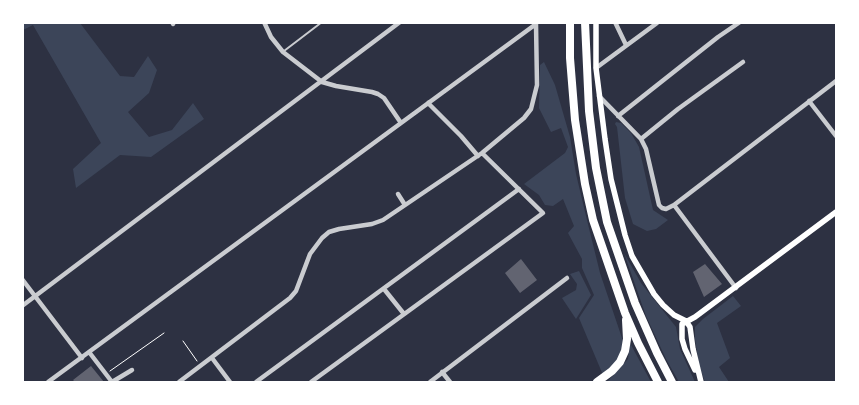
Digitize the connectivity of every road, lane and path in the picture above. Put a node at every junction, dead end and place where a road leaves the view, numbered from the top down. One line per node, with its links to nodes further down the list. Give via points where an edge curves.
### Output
1 (264, 22): 12 (street, via 271,38)
2 (322, 22): 12 (lane)
3 (400, 22): 16 (street)
4 (570, 22): 36 (highway, via 575,120 585,184 593,220)
5 (585, 22): 61 (highway, via 588,111 607,222 635,302)
6 (596, 22): 14 (main road)
7 (615, 22): 11 (street)
8 (740, 22): 20 (street)
9 (536, 23): 19 (street); 24 (street, via 537,85 531,109 516,126)
10 (657, 23): 11 (street)
11 (626, 45): 14 (street)
12 (283, 52): 16 (street)
13 (743, 62): 23 (street)
14 (596, 68): 17 (main road)
15 (836, 81): 18 (street)
16 (322, 82): 21 (street, via 378,94); 34 (street)
17 (600, 96): 20 (street); 39 (main road, via 611,179 632,256 663,306)
18 (809, 101): 22 (street); 28 (street)
19 (428, 103): 21 (street); 24 (street)
20 (618, 116): 23 (street)
21 (401, 123): 43 (street)
22 (836, 136)
23 (642, 139): 28 (street, via 658,205 662,208)
24 (480, 155): 25 (street); 27 (street)
25 (519, 189): 33 (street); 37 (street, via 543,213)
26 (398, 194): 27 (street)
27 (405, 205): 45 (street, via 372,224 329,232 310,254 290,298)
28 (674, 205): 32 (street)
29 (836, 212): 32 (main road)
30 (567, 278): 48 (street)
31 (22, 279): 34 (street)
32 (736, 288): 38 (main road)
33 (384, 289): 37 (street); 55 (street)
34 (36, 296): 35 (street); 44 (street)
35 (22, 306)
36 (625, 313): 59 (highway, via 625,351 612,371); 60 (highway)
37 (404, 314): 56 (street)
38 (693, 319): 39 (main road); 40 (main road)
39 (686, 321): 40 (main road); 50 (main road, via 681,327 682,339)
40 (690, 327): 50 (main road)
41 (164, 333): 49 (path)
42 (183, 341): 46 (path)
43 (89, 352): 44 (street); 49 (street)
44 (82, 358): 51 (street)
45 (212, 358): 46 (street); 54 (street)
46 (201, 366): 53 (street)
47 (132, 370): 52 (street)
48 (442, 372): 57 (street); 58 (street)
49 (106, 374): 52 (street)
50 (701, 381)
51 (48, 382)
52 (112, 382)
53 (179, 382)
54 (230, 382)
55 (256, 382)
56 (311, 382)
57 (430, 382)
58 (450, 382)
59 (597, 382)
60 (658, 382)
61 (672, 382)

